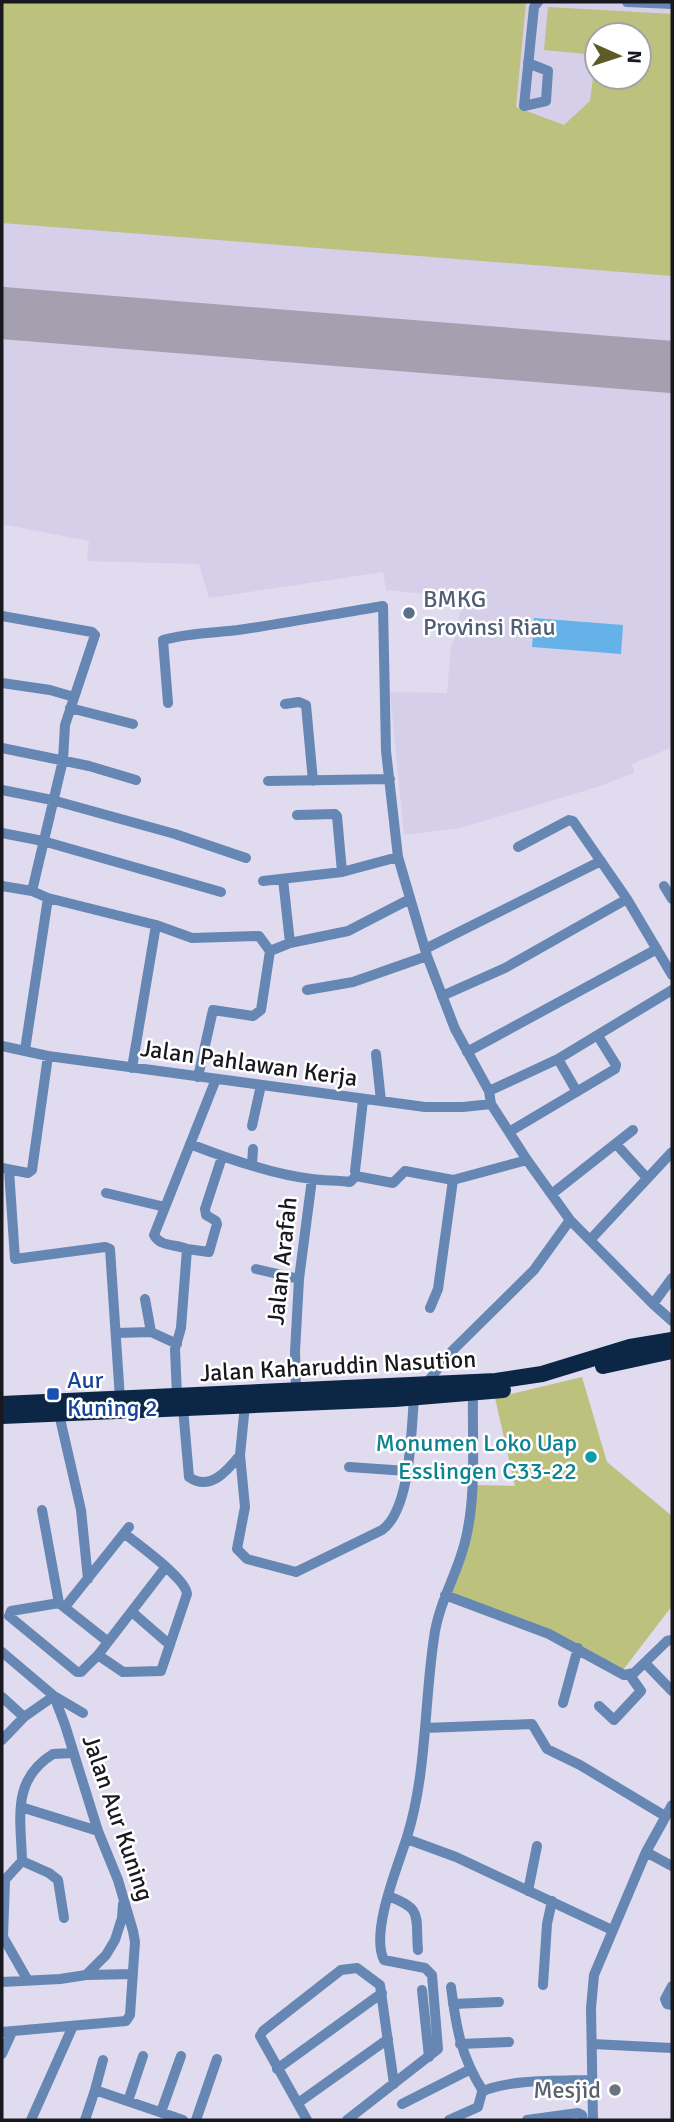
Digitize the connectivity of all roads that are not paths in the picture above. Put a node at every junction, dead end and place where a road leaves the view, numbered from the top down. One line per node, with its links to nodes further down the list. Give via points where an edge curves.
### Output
1 (538, 2): 4 (street)
2 (627, 2): 3 (street)
3 (672, 4)
4 (528, 63)
5 (2, 617): 7 (street, via 94,633)
6 (2, 683): 7 (street)
7 (74, 696): 10 (street)
8 (168, 702): 14 (street, via 163,640 383,606)
9 (285, 704): 17 (street, via 306,705)
10 (70, 709): 11 (street); 13 (street, via 63,733)
11 (133, 724)
12 (2, 748): 13 (street)
13 (63, 760): 15 (street); 19 (street)
14 (390, 779): 17 (street); 24 (street)
15 (136, 780)
16 (268, 781): 17 (street)
17 (313, 781)
18 (2, 790): 19 (street)
19 (52, 800): 22 (street); 25 (street)
20 (297, 815): 27 (street, via 337,816)
21 (2, 833): 22 (street)
22 (43, 841): 32 (street); 33 (street)
23 (518, 847): 26 (street, via 571,820)
24 (398, 857): 27 (street); 35 (street)
25 (246, 858)
26 (601, 861): 36 (street); 42 (street)
27 (342, 872): 28 (street)
28 (283, 879): 29 (street); 39 (street)
29 (263, 881)
30 (2, 886): 32 (street)
31 (664, 886): 37 (street)
32 (32, 891): 34 (street)
33 (221, 892)
34 (48, 898): 38 (street); 49 (street)
35 (410, 899): 39 (street, via 348,931); 42 (street)
36 (626, 899): 40 (street); 46 (street, via 505,968)
37 (672, 900)
38 (156, 925): 41 (street, via 194,938 255,934); 54 (street)
39 (290, 943): 41 (street)
40 (657, 949): 43 (street); 50 (street)
41 (270, 951): 55 (street, via 261,1010 253,1016 213,1010)
42 (426, 952): 44 (street, via 353,982); 46 (street)
43 (672, 975)
44 (307, 990)
45 (672, 990): 47 (street)
46 (442, 996): 50 (street)
47 (597, 1036): 53 (street); 59 (street, via 616,1068)
48 (2, 1045): 49 (street, Jalan Pahlawan Kerja)
49 (25, 1050): 52 (street, Jalan Pahlawan Kerja)
50 (467, 1052): 58 (street)
51 (376, 1054): 61 (street)
52 (48, 1056): 54 (street, Jalan Pahlawan Kerja); 73 (street, via 32,1170)
53 (558, 1059): 58 (street); 59 (street)
54 (132, 1068): 55 (street, Jalan Pahlawan Kerja)
55 (198, 1077): 56 (street, Jalan Pahlawan Kerja)
56 (216, 1079): 57 (street, Jalan Pahlawan Kerja); 66 (street)
57 (261, 1085): 60 (street, Jalan Pahlawan Kerja); 63 (street)
58 (489, 1091): 62 (street)
59 (577, 1091): 65 (street)
60 (363, 1100): 61 (street, Jalan Pahlawan Kerja); 74 (street)
61 (380, 1101): 62 (street, Jalan Pahlawan Kerja, via 441,1107)
62 (491, 1104): 65 (street)
63 (252, 1126)
64 (633, 1130): 67 (street)
65 (509, 1132): 71 (street)
66 (190, 1144): 70 (street, Jalan Arafah); 80 (street)
67 (616, 1144): 75 (street); 79 (street)
68 (253, 1149): 72 (street)
69 (672, 1152): 75 (street)
70 (222, 1157): 72 (street, Jalan Arafah); 83 (street, via 205,1209 217,1224 209,1252)
71 (527, 1160): 77 (street); 79 (street)
72 (251, 1165): 76 (street, Jalan Arafah)
73 (6, 1169): 92 (street, via 15,1259 108,1247)
74 (356, 1177): 76 (street, via 350,1182); 77 (street, via 392,1183 405,1171)
75 (647, 1178): 82 (street)
76 (312, 1179): 86 (street, Jalan Arafah)
77 (453, 1180): 89 (street, via 439,1289)
78 (106, 1193): 80 (street)
79 (553, 1193): 81 (street)
80 (164, 1207): 83 (street, via 155,1238)
81 (570, 1220): 82 (street); 96 (street, via 534,1270 452,1351)
82 (590, 1240): 88 (street)
83 (187, 1249): 94 (street)
84 (256, 1269): 86 (street)
85 (672, 1278): 88 (street)
86 (299, 1279): 97 (street, Jalan Arafah)
87 (145, 1299): 91 (street)
88 (653, 1304): 90 (street)
89 (430, 1308)
90 (671, 1316)
91 (151, 1332): 92 (street); 94 (street)
92 (117, 1334): 101 (street)
93 (672, 1340): 96 (highway, Jalan Kaharuddin Nasution, via 631,1347 542,1374)
94 (177, 1344): 102 (street)
95 (672, 1351): 99 (highway, Jalan Kaharuddin Nasution, via 526,1387)
96 (425, 1385): 98 (highway, Jalan Kaharuddin Nasution)
97 (296, 1391): 98 (highway, Jalan Kaharuddin Nasution); 102 (highway, Jalan Kaharuddin Nasution)
98 (375, 1394): 100 (highway, Jalan Kaharuddin Nasution); 104 (highway, Jalan Kaharuddin Nasution)
99 (473, 1394): 100 (highway, Jalan Kaharuddin Nasution); 113 (street, via 469,1517 465,1544)
100 (414, 1398): 109 (street)
101 (120, 1399): 102 (highway, Jalan Kaharuddin Nasution); 103 (highway, Jalan Kaharuddin Nasution)
102 (180, 1402): 104 (highway, Jalan Kaharuddin Nasution); 105 (highway, Jalan Kaharuddin Nasution); 107 (street, via 189,1477 211,1482 227,1472)
103 (2, 1404)
104 (245, 1405): 107 (street)
105 (59, 1414): 106 (highway, Jalan Kaharuddin Nasution); 112 (street, via 81,1510)
106 (2, 1416)
107 (240, 1455): 109 (street, via 245,1507 239,1553 296,1572 387,1526)
108 (349, 1467): 109 (street)
109 (407, 1471)
110 (42, 1510): 114 (street)
111 (165, 1568): 112 (street, via 127,1530); 115 (street); 118 (street, via 187,1592)
112 (88, 1579): 114 (street)
113 (445, 1595): 119 (street); 131 (street, via 434,1635)
114 (62, 1605): 117 (street); 121 (street, via 11,1611 9,1616 77,1672)
115 (132, 1612): 117 (street); 118 (street)
116 (672, 1640): 122 (street)
117 (107, 1641): 121 (street)
118 (170, 1645): 121 (street, via 159,1672 123,1672)
119 (578, 1648): 123 (street); 127 (street)
120 (2, 1652): 125 (street, Jalan Aur Kuning)
121 (98, 1655)
122 (645, 1663): 123 (street); 124 (street)
123 (629, 1674): 128 (street, via 641,1691 614,1720)
124 (672, 1691)
125 (54, 1696): 129 (street); 130 (street); 133 (street, Jalan Aur Kuning)
126 (2, 1697): 130 (street)
127 (563, 1703)
128 (599, 1706)
129 (83, 1713)
130 (24, 1717): 132 (street)
131 (425, 1728): 136 (street, via 532,1724 547,1749); 138 (street)
132 (2, 1740)
133 (73, 1753): 135 (street, via 48,1756 24,1783); 137 (street, Jalan Aur Kuning)
134 (672, 1805): 136 (street)
135 (21, 1807): 137 (street); 141 (street)
136 (665, 1816): 140 (street)
137 (98, 1831): 146 (street, Jalan Aur Kuning)
138 (407, 1839): 144 (street); 145 (street)
139 (537, 1846): 144 (street)
140 (646, 1852): 142 (street); 149 (street)
141 (22, 1861): 143 (street); 148 (street, via 58,1880)
142 (672, 1866)
143 (4, 1882): 150 (street)
144 (528, 1891): 147 (street)
145 (388, 1896): 151 (street, via 413,1908); 174 (street, via 383,1958 425,1968 432,1975 439,2043)
146 (123, 1898): 152 (street, Jalan Aur Kuning, via 135,1942); 153 (street, via 115,1940)
147 (552, 1901): 149 (street); 156 (street)
148 (64, 1918)
149 (612, 1930): 169 (street, via 593,1982)
150 (2, 1937): 154 (street)
151 (418, 1950)
152 (133, 1974): 153 (street); 164 (street, Jalan Aur Kuning, via 126,2022)
153 (86, 1975): 154 (street)
154 (27, 1979): 155 (street)
155 (2, 1982)
156 (543, 1985)
157 (672, 1986): 163 (street, via 665,2003)
158 (451, 1987): 162 (street)
159 (422, 1990): 174 (street)
160 (382, 1993): 166 (street); 177 (street); 177 (street, via 380,1985 357,1968 341,1970 263,2031 261,2039)
161 (499, 2002): 162 (street)
162 (453, 2004): 168 (street)
163 (672, 2005)
164 (73, 2026): 165 (street); 187 (street)
165 (7, 2032): 171 (street)
166 (388, 2039): 180 (street); 184 (street)
167 (509, 2042): 168 (street)
168 (460, 2044): 178 (street)
169 (592, 2044): 170 (street); 179 (street)
170 (672, 2048)
171 (2, 2054)
172 (143, 2056): 183 (street)
173 (181, 2056): 186 (street)
174 (429, 2057): 180 (street)
175 (217, 2059): 190 (street)
176 (103, 2060): 181 (street)
177 (277, 2069): 184 (street)
178 (469, 2070): 182 (street); 185 (street)
179 (592, 2080): 182 (street, via 531,2082); 196 (street)
180 (394, 2084): 192 (street)
181 (94, 2090): 183 (street); 188 (street)
182 (483, 2091): 193 (street, via 478,2106)
183 (128, 2101): 186 (street)
184 (298, 2104): 191 (street)
185 (401, 2104)
186 (161, 2112): 189 (street)
187 (32, 2120)
188 (85, 2120)
189 (183, 2120)
190 (196, 2120)
191 (307, 2120)
192 (347, 2120)
193 (449, 2120)
194 (527, 2120): 195 (street, via 578,2113)
195 (583, 2120)
196 (593, 2120)

